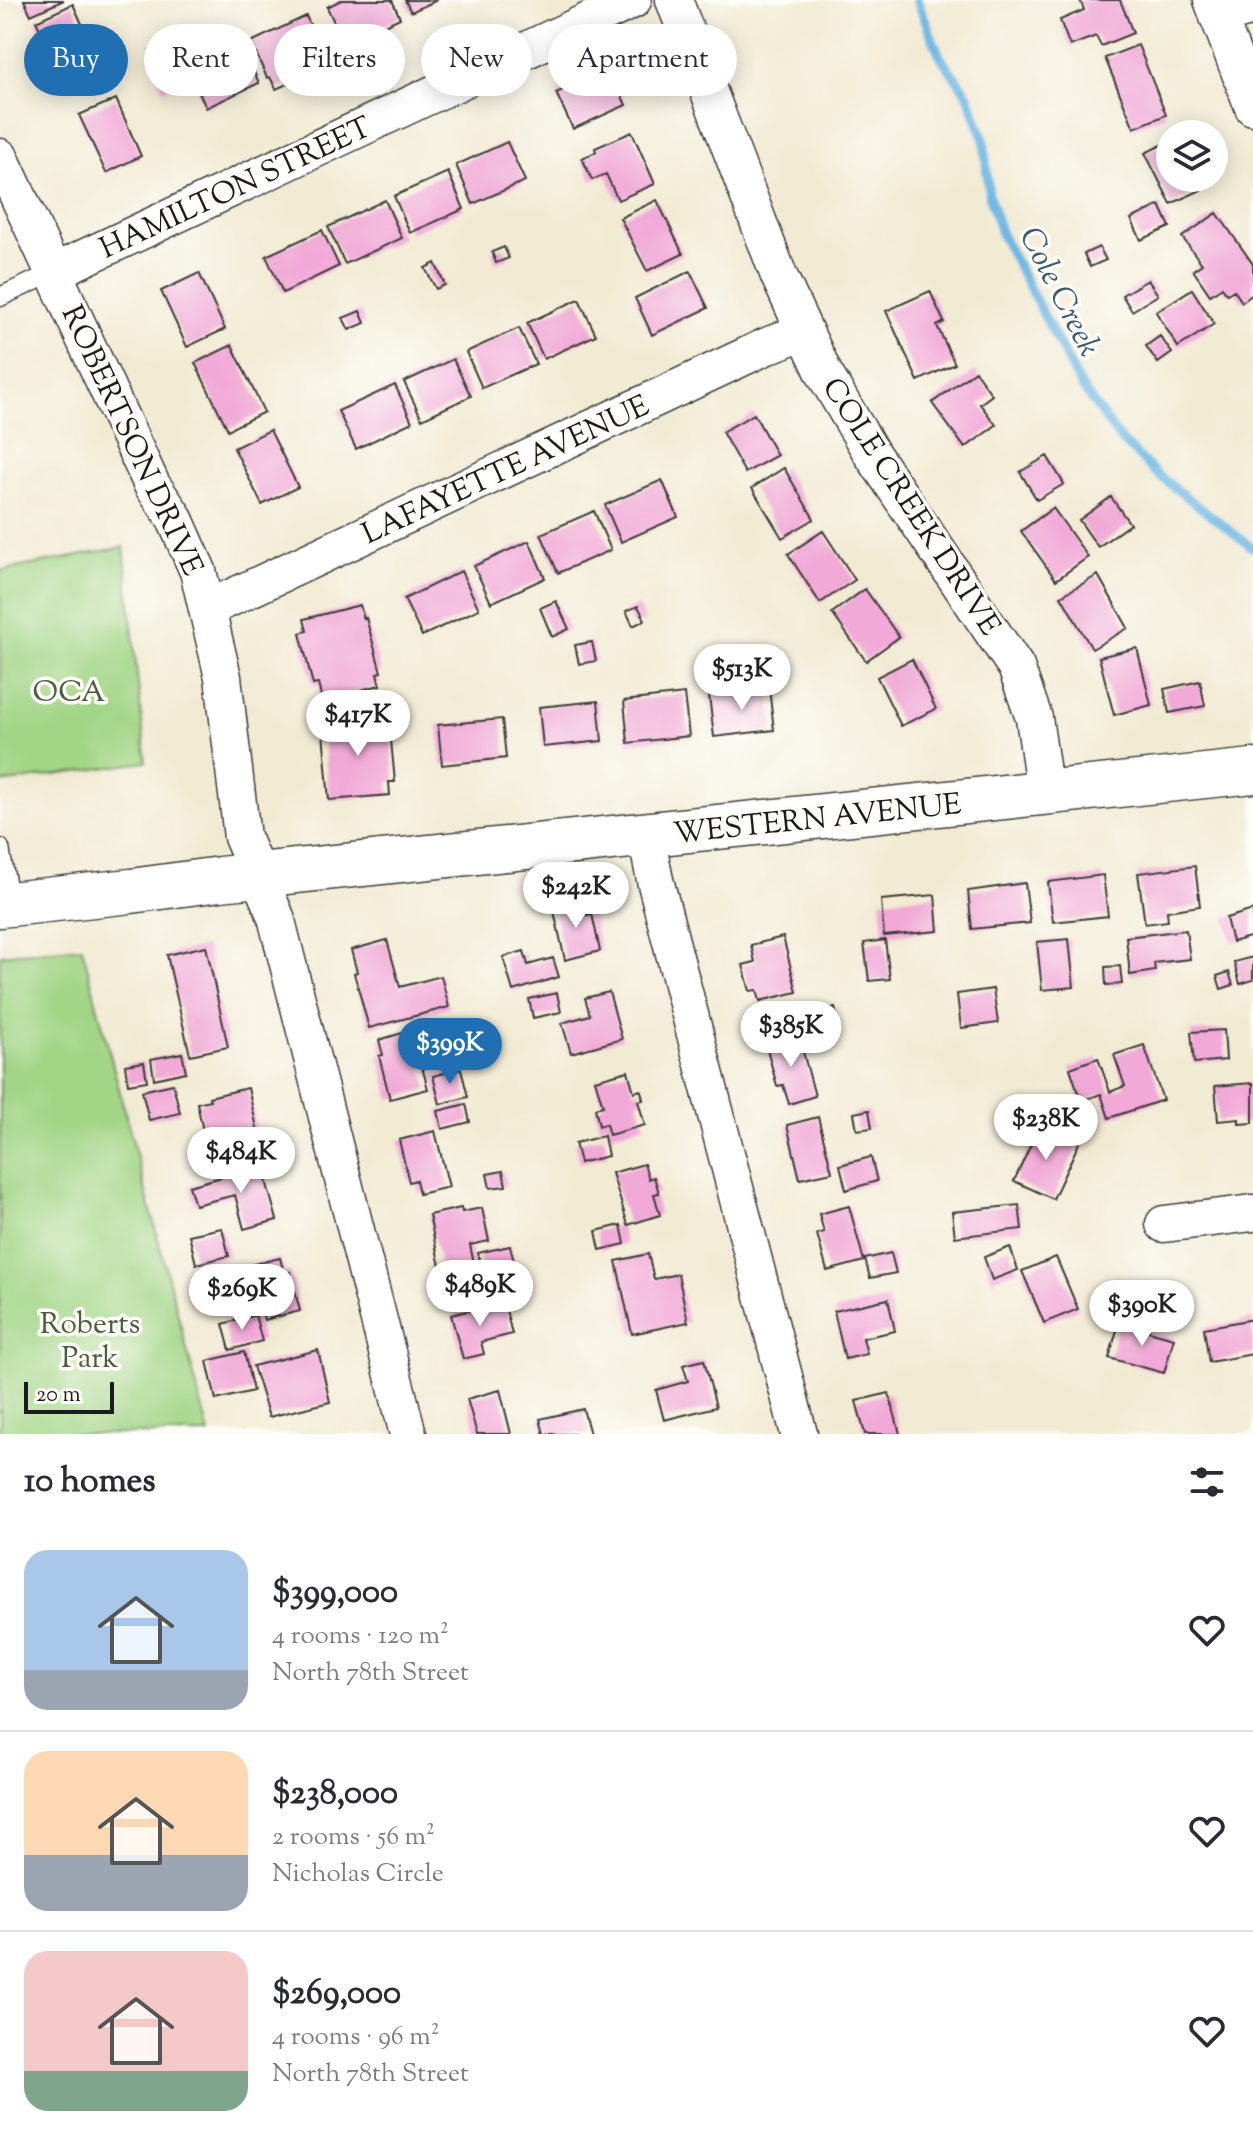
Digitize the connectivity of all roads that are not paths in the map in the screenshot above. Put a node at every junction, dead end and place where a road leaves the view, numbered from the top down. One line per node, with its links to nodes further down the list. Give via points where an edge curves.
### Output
1 (633, 0): 7 (street, HAMILTON STREET)
2 (674, 0): 9 (street, COLE CREEK DRIVE)
3 (1253, 7): 4 (street)
4 (1215, 9): 5 (street)
5 (1253, 107)
6 (0, 157): 7 (street, ROBERTSON DRIVE)
7 (54, 272): 8 (lane); 10 (street, ROBERTSON DRIVE, via 152,485 174,517 198,571)
8 (0, 297)
9 (804, 331): 10 (street, LAFAYETTE AVENUE); 12 (street, COLE CREEK DRIVE, via 872,454 1016,667 1034,718)
10 (207, 609): 15 (street, ROBERTSON DRIVE, via 223,677 242,837)
11 (1253, 771): 12 (street, WESTERN AVENUE)
12 (1045, 793): 13 (street, WESTERN AVENUE)
13 (646, 836): 15 (street, WESTERN AVENUE); 20 (street)
14 (0, 848): 16 (lane)
15 (258, 876): 16 (street, WESTERN AVENUE); 19 (street, ROBERTSON DRIVE, via 276,917)
16 (5, 904)
17 (1253, 1213): 18 (street)
18 (1164, 1224)
19 (408, 1434)
20 (799, 1434)

